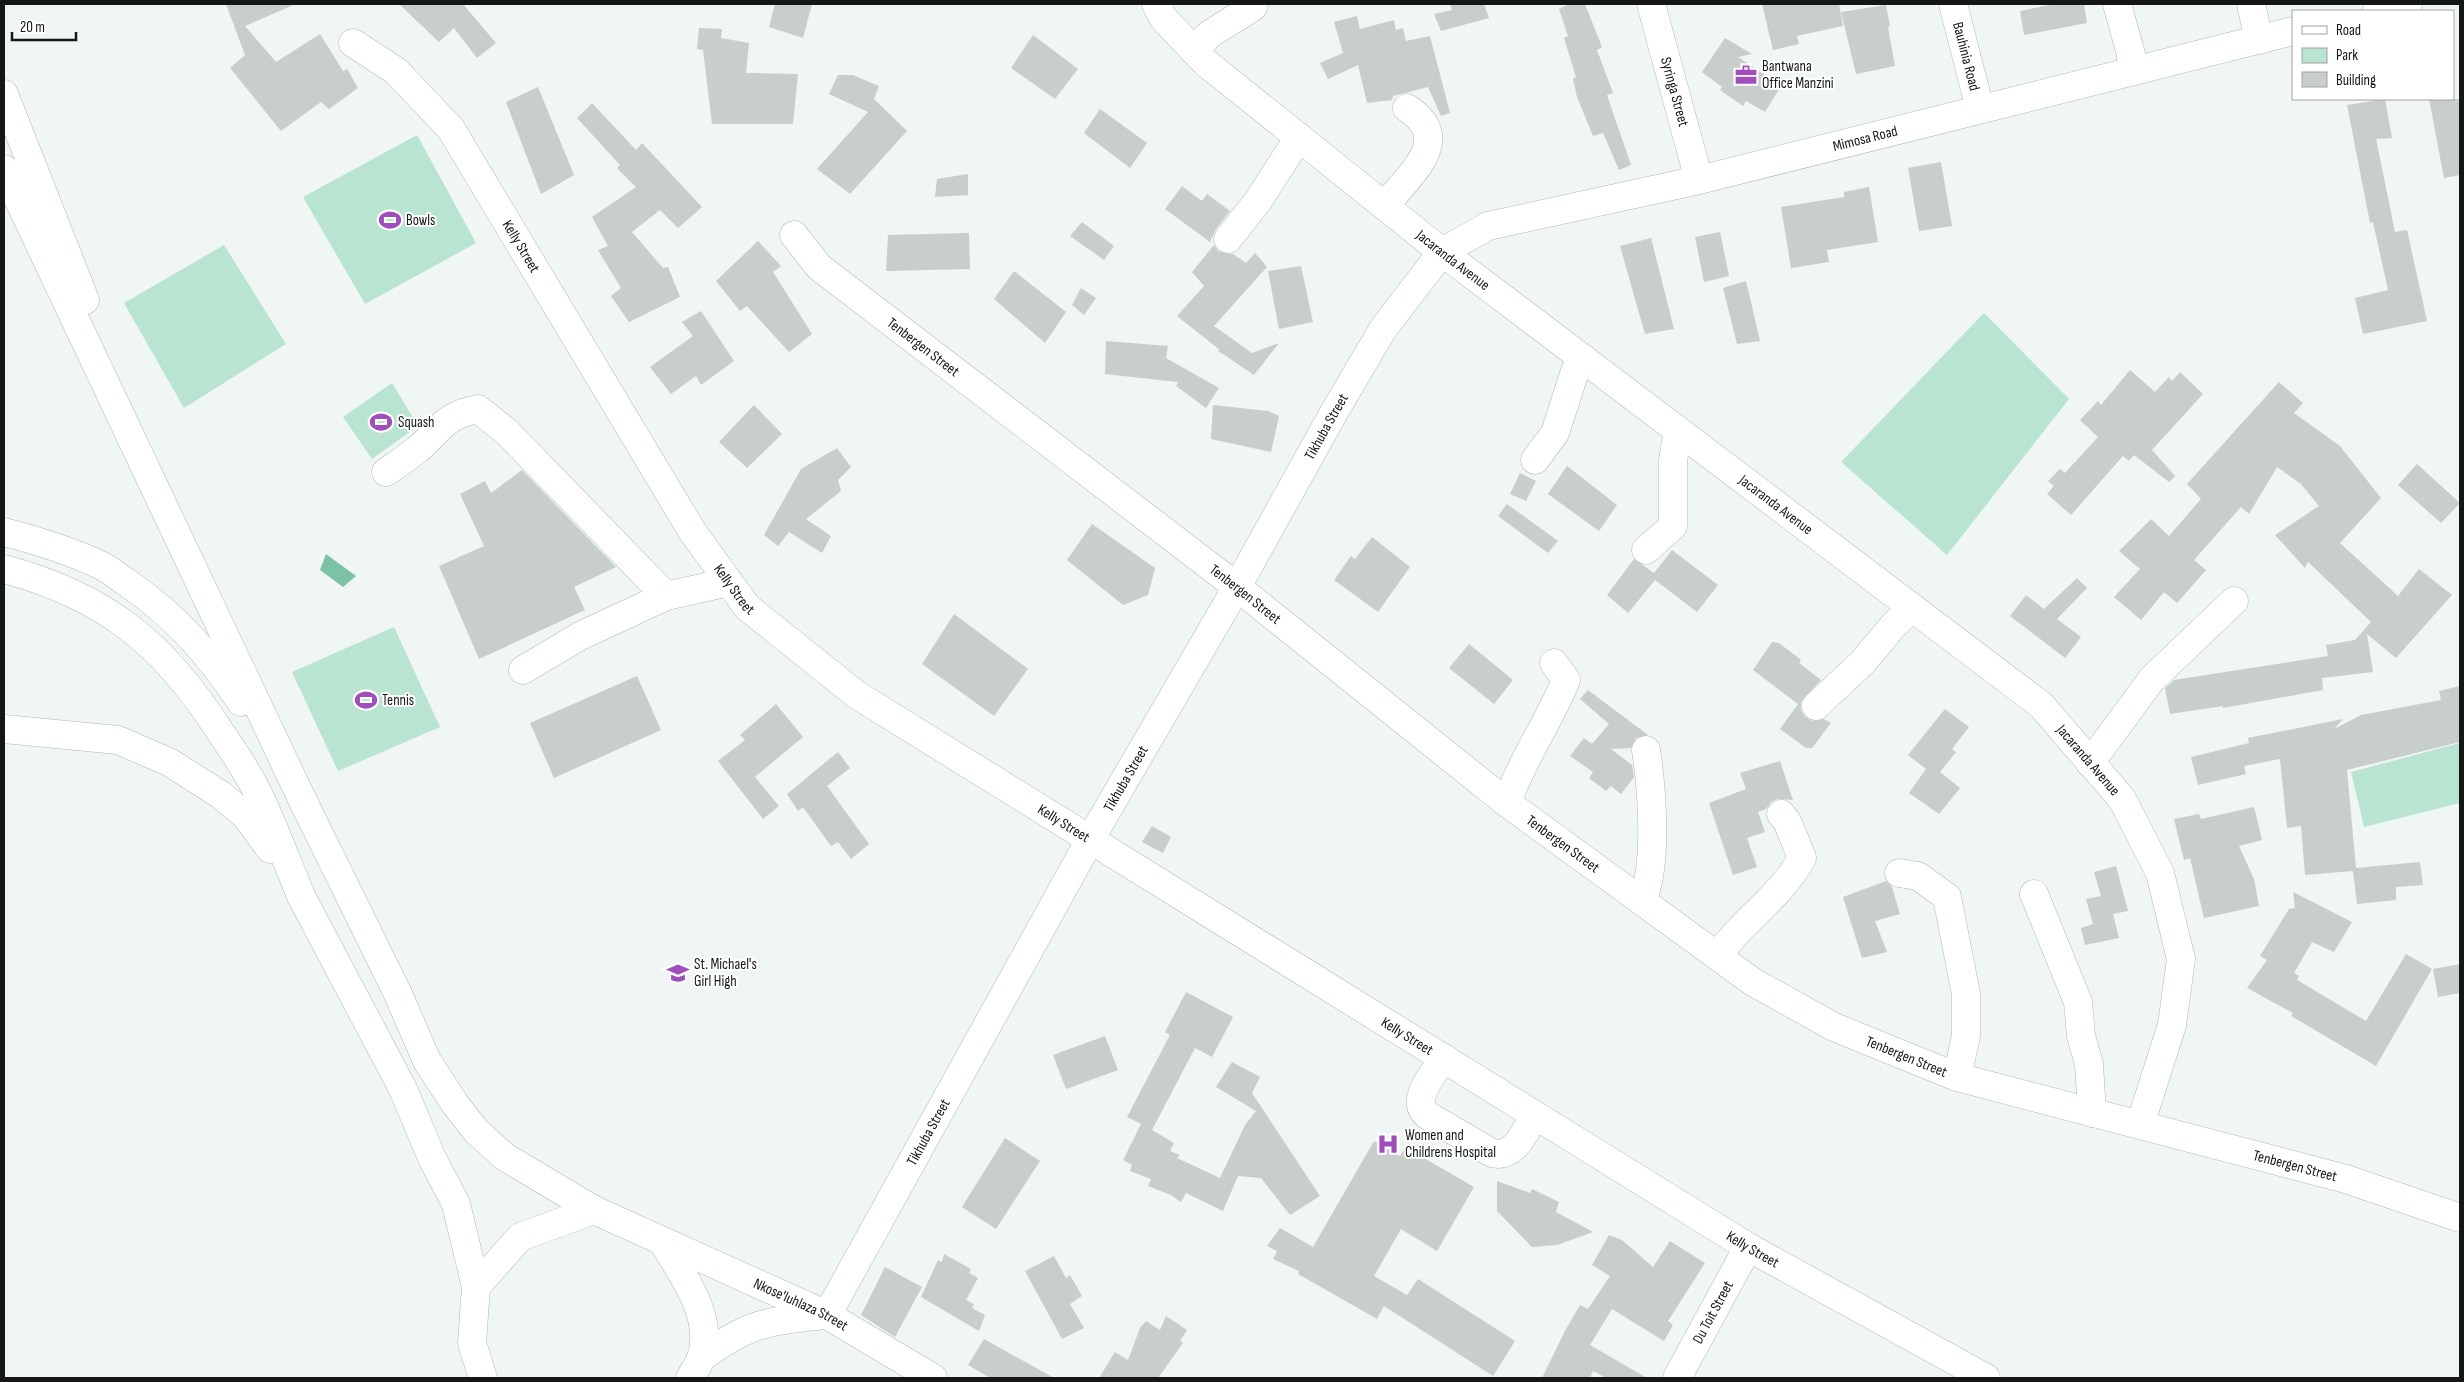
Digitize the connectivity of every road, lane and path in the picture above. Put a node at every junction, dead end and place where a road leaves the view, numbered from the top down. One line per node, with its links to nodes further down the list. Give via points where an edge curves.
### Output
1 (1156, 4): 12 (main road, Jacaranda Avenue, via 1163,18)
2 (1651, 4): 19 (main road, Syringa Street)
3 (1953, 4): 16 (main road, Bauhinia Road)
4 (2117, 4): 13 (main road, via 2131,54)
5 (2251, 4): 10 (main road)
6 (2408, 4): 8 (main road)
7 (1253, 6): 12 (main road, via 1210,34)
8 (2381, 10)
9 (2292, 32): 10 (main road, Mimosa Road)
10 (2259, 40): 13 (main road, Mimosa Road)
11 (353, 43): 31 (main road, Kelly Street, via 396,71 451,129 692,531)
12 (1194, 50): 17 (main road, Jacaranda Avenue)
13 (2131, 71): 16 (main road, Mimosa Road)
14 (4, 94): 34 (main road)
15 (1407, 108): 20 (main road, via 1421,117 1430,137 1426,157)
16 (1980, 109): 19 (main road, Mimosa Road)
17 (1299, 137): 20 (main road, Jacaranda Avenue); 22 (main road, via 1258,201)
18 (4, 169): 34 (main road)
19 (1698, 180): 23 (main road, Mimosa Road, via 1488,226)
20 (1385, 206): 23 (main road, Jacaranda Avenue)
21 (794, 235): 32 (main road, Tenbergen Street, via 819,267)
22 (1228, 239)
23 (1442, 252): 24 (main road, Jacaranda Avenue); 32 (main road, Tikhuba Street, via 1383,329)
24 (1585, 360): 25 (main road, Jacaranda Avenue); 26 (main road, via 1575,371 1555,433)
25 (1678, 430): 29 (main road, via 1672,461 1673,526); 36 (main road, Jacaranda Avenue)
26 (1535, 460)
27 (386, 472): 33 (main road, via 418,449 440,425 462,412 478,409 507,432)
28 (4, 532): 43 (main road, via 99,564 146,596 184,628 223,676)
29 (1646, 550)
30 (4, 570): 49 (main road, via 40,579 84,598 128,625 161,654 198,697 250,779)
31 (729, 582): 33 (main road); 46 (main road, Kelly Street, via 747,607 857,695)
32 (1237, 587): 44 (main road, Tenbergen Street); 46 (main road, Tikhuba Street)
33 (666, 596): 38 (main road, via 580,636)
34 (206, 598): 43 (main road)
35 (2234, 601): 42 (main road, via 2152,679)
36 (1912, 608): 39 (main road, via 1862,663); 42 (main road, Jacaranda Avenue, via 2041,705)
37 (1554, 663): 44 (main road, via 1566,680 1550,716 1516,775)
38 (523, 670)
39 (1816, 706)
40 (4, 728): 49 (main road, via 118,740 169,762 221,795 246,816)
41 (1646, 750): 50 (main road, via 1651,779 1651,837 1649,886)
42 (2090, 763): 56 (main road, Jacaranda Avenue, via 2122,799 2160,873 2181,959 2172,1025)
43 (301, 797): 57 (main road, Nkose'luhlaza Street, via 398,994 427,1061 455,1104 476,1131 505,1156)
44 (1507, 802): 50 (main road, Tenbergen Street)
45 (1781, 814): 51 (main road, via 1802,858 1792,877 1745,927 1728,940)
46 (1091, 838): 52 (main road, Kelly Street); 62 (main road, Tikhuba Street)
47 (1900, 873): 53 (main road, via 1918,876 1947,897 1966,994 1966,1036)
48 (2034, 894): 54 (main road, via 2078,1002 2081,1036 2089,1064)
49 (301, 896): 61 (main road, via 403,1089 432,1158 456,1204)
50 (1642, 900): 51 (main road, Tenbergen Street)
51 (1718, 956): 53 (main road, Tenbergen Street, via 1753,982 1834,1027)
52 (1444, 1058): 55 (main road, Kelly Street); 55 (main road, via 1419,1103 1427,1115 1492,1154 1507,1155)
53 (1956, 1077): 54 (main road, Tenbergen Street)
54 (2092, 1113): 56 (main road, Tenbergen Street)
55 (1535, 1115): 60 (main road, Kelly Street)
56 (2140, 1125): 58 (main road, Tenbergen Street, via 2346,1179)
57 (594, 1210): 59 (main road, Nkose'luhlaza Street); 61 (main road, via 520,1237)
58 (2460, 1218)
59 (663, 1242): 62 (main road, Nkose'luhlaza Street); 63 (main road, via 687,1281 705,1332)
60 (1748, 1246): 66 (main road, Du Toit Street); 67 (main road, Kelly Street)
61 (476, 1287): 64 (main road, via 472,1343)
62 (826, 1315): 63 (main road, via 758,1324 729,1337); 65 (main road, Nkose'luhlaza Street)
63 (696, 1368)
64 (484, 1378)
65 (933, 1378)
66 (1677, 1378)
67 (1986, 1378)

